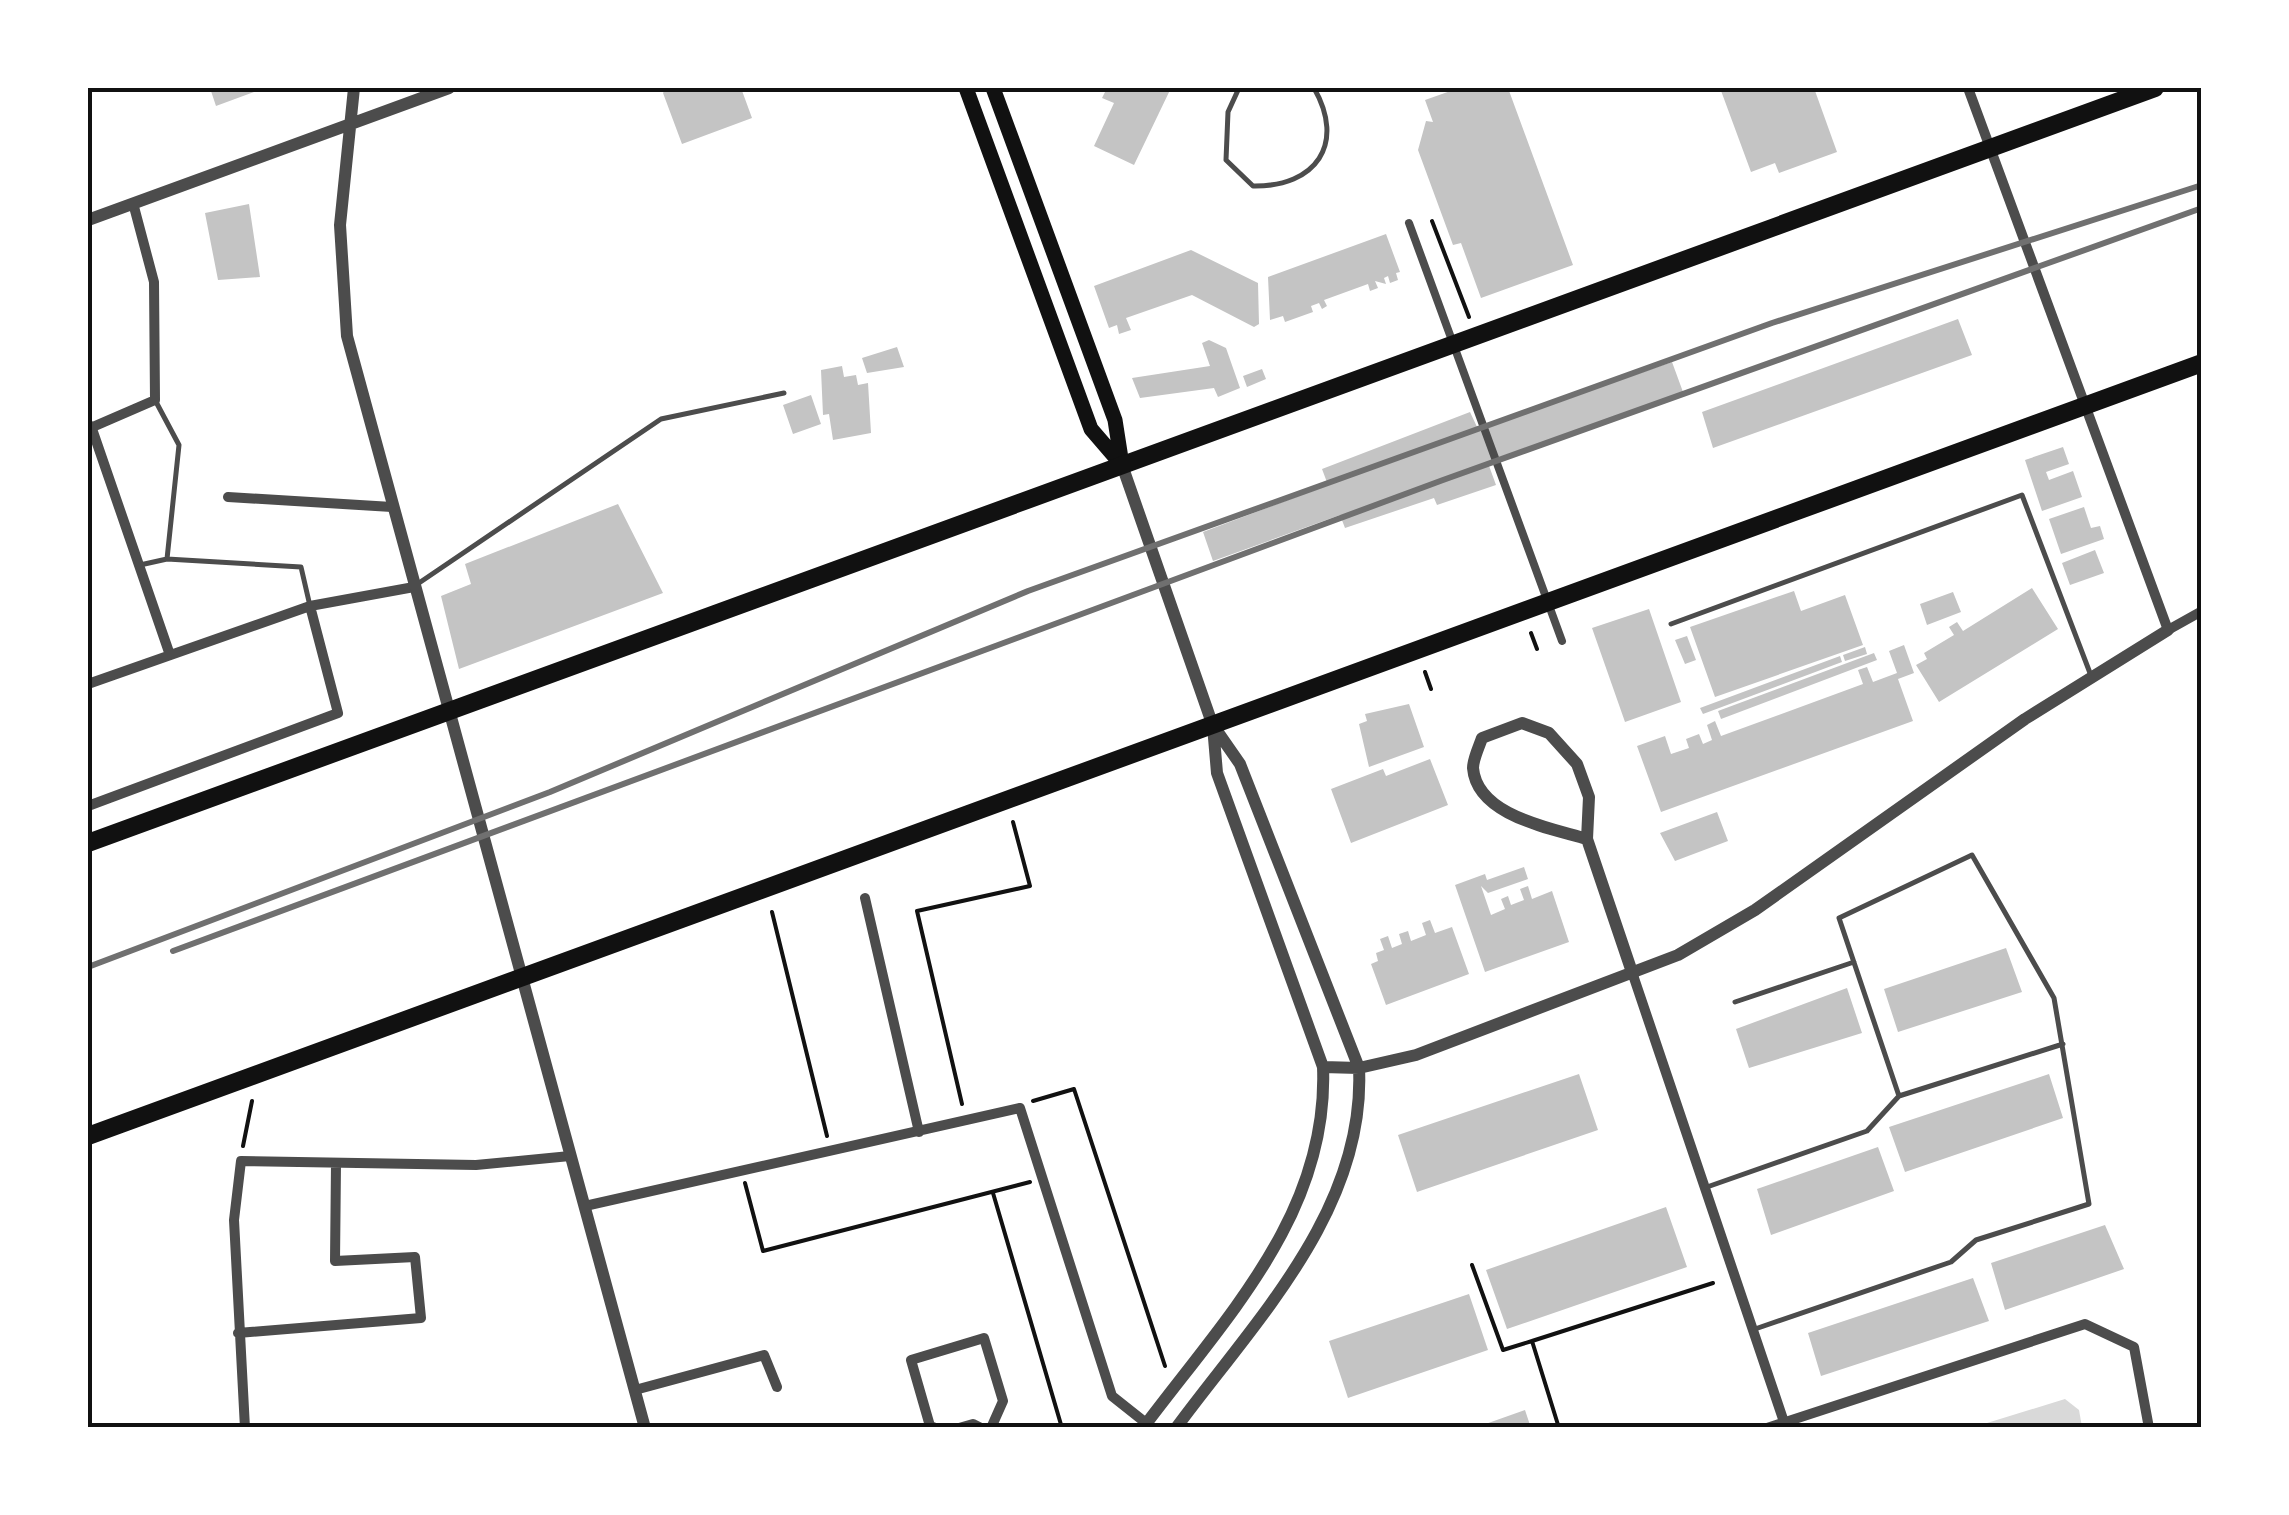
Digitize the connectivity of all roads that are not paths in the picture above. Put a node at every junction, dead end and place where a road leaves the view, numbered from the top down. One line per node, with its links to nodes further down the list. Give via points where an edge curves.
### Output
1 (354, 88): 9 (street)
2 (449, 88): 9 (street)
3 (966, 88): 17 (main road, via 1091,429)
4 (994, 88): 17 (main road, via 1115,420)
5 (1239, 88): 6 (lane, via 1228,112 1226,160 1253,186 1269,186 1293,181 1325,150 1326,108)
6 (1314, 88)
7 (1968, 88): 26 (street)
8 (2155, 88): 17 (highway)
9 (352, 123): 10 (street); 19 (street, via 340,226 347,336)
10 (133, 204): 11 (street); 15 (street, via 154,282)
11 (88, 220)
12 (1408, 223): 27 (street)
13 (2202, 364): 31 (highway)
14 (784, 393): 22 (lane, via 661,419)
15 (155, 400): 16 (street); 20 (lane, via 179,445)
16 (89, 427): 21 (street)
17 (1125, 474): 31 (street); 34 (highway)
18 (228, 497): 19 (street)
19 (392, 507): 22 (street)
20 (168, 559): 21 (lane); 23 (lane, via 301,567)
21 (138, 566): 28 (street)
22 (414, 586): 23 (street); 45 (street)
23 (310, 606): 28 (street); 32 (street, via 338,713)
24 (2202, 611): 26 (street)
25 (1670, 624): 29 (lane, via 2022,494)
26 (2168, 630): 29 (street)
27 (1562, 641)
28 (170, 656): 30 (street)
29 (2092, 676): 37 (street, via 1742,918)
30 (88, 684)
31 (1213, 726): 40 (street, via 1217,772); 41 (street, via 1240,764); 44 (highway)
32 (88, 806)
33 (1587, 839): 33 (street, via 1518,818 1480,791 1473,766 1482,738 1522,723 1549,732 1577,764 1589,797); 37 (street)
34 (88, 843)
35 (865, 898): 43 (street)
36 (1854, 962): 38 (lane); 39 (lane, via 1839,918 1972,856 2054,998); 42 (lane)
37 (1632, 975): 41 (street, via 1416,1055); 47 (street)
38 (1734, 1002)
39 (2065, 1043): 42 (lane); 49 (lane, via 2089,1204 1976,1240 1951,1262)
40 (1323, 1067): 41 (street); 54 (street, via 1318,1147 1291,1221)
41 (1359, 1068): 61 (street, via 1350,1148 1317,1233)
42 (1899, 1096): 47 (lane, via 1867,1131)
43 (919, 1132): 48 (street); 54 (street, via 1020,1108 1112,1396)
44 (88, 1136)
45 (570, 1156): 46 (street, via 476,1166); 48 (street)
46 (336, 1164): 50 (street, via 241,1160 234,1220); 50 (street, via 335,1262 415,1256 421,1318)
47 (1704, 1188): 49 (street)
48 (585, 1206): 52 (street)
49 (1753, 1330): 53 (street)
50 (238, 1332): 55 (street)
51 (777, 1387): 52 (street, via 764,1355)
52 (635, 1390): 56 (street)
53 (1784, 1422): 62 (street); 63 (street, via 2085,1324 2134,1347)
54 (1144, 1426)
55 (244, 1428)
56 (645, 1428)
57 (935, 1428): 60 (street, via 911,1360 984,1338 1003,1402)
58 (959, 1428): 59 (street)
59 (982, 1428)
60 (991, 1428)
61 (1176, 1428)
62 (1767, 1428)
63 (2149, 1428)

